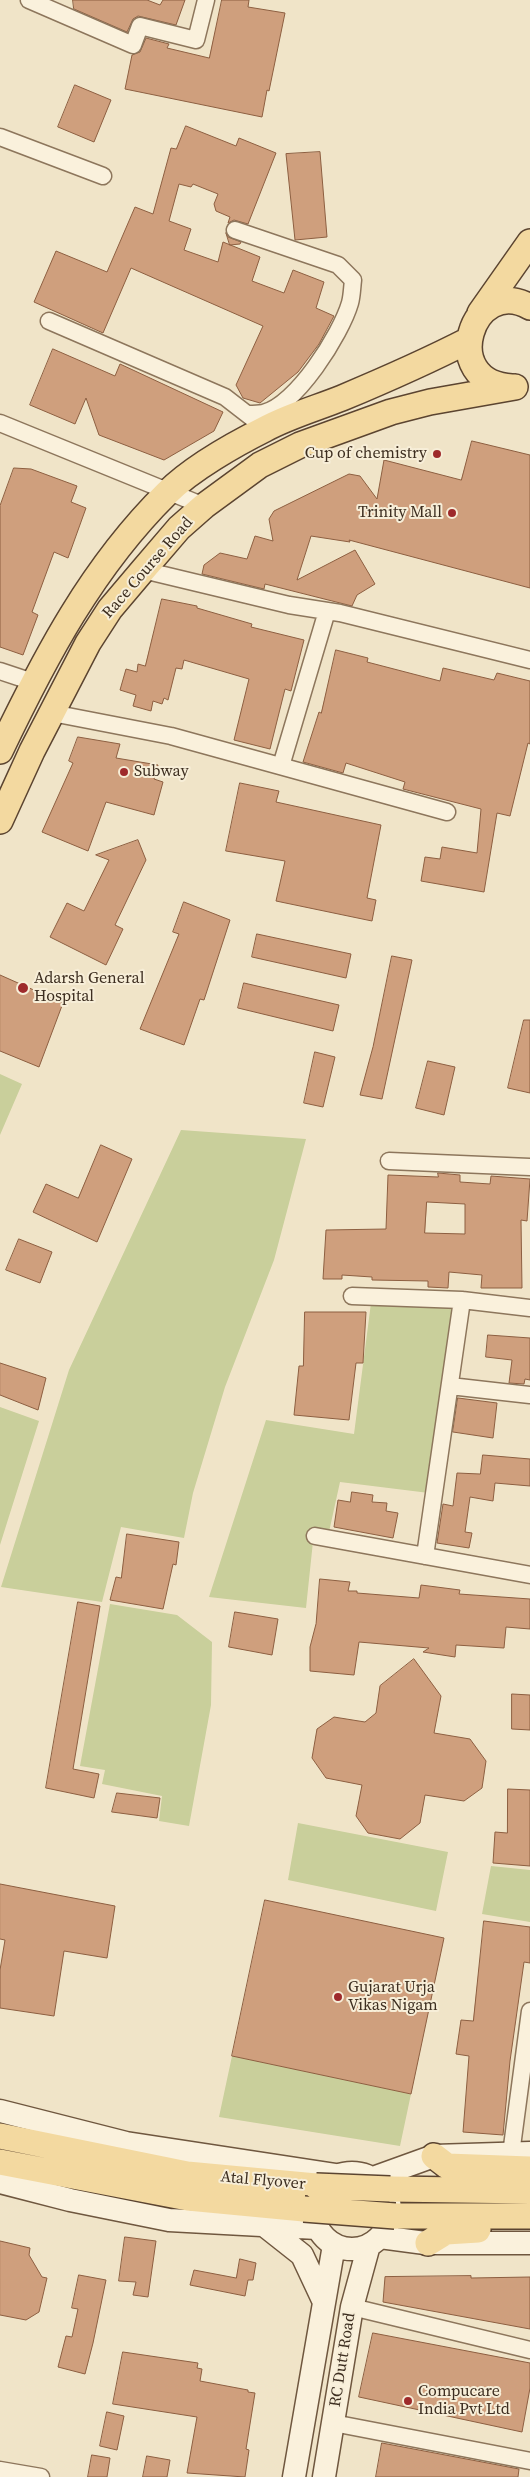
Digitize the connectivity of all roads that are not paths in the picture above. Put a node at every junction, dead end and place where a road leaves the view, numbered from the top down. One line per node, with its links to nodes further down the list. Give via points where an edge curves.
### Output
1 (29, 0): 2 (street, via 133,45 140,26 196,40)
2 (206, 0)
3 (0, 137): 4 (street)
4 (104, 176)
5 (235, 230): 11 (street, via 338,264 353,280 350,302 342,322 314,371 285,402 264,413)
6 (530, 242): 9 (main road)
7 (530, 307): 9 (main road, Race Course Road, via 511,302 498,304 486,310)
8 (49, 321): 11 (street, via 225,397)
9 (472, 330): 10 (main road, via 471,360 478,372 495,384); 11 (main road, Race Course Road, via 383,381)
10 (526, 384): 14 (main road, Race Course Road, via 392,412 279,455)
11 (257, 421): 13 (main road, Race Course Road)
12 (0, 423): 13 (street)
13 (168, 492): 14 (street); 19 (main road, Race Course Road, via 120,546 81,598)
14 (204, 506): 15 (main road, Race Course Road, via 179,528)
15 (143, 570): 16 (street, via 289,606); 20 (main road, Race Course Road, via 88,643)
16 (327, 611): 17 (street); 22 (street)
17 (530, 660)
18 (0, 671): 19 (street)
19 (33, 682): 21 (main road, Race Course Road)
20 (52, 713): 22 (street, via 171,736); 24 (main road, Race Course Road)
21 (0, 751)
22 (281, 766): 23 (street)
23 (447, 812)
24 (0, 821)
25 (389, 1161): 26 (street)
26 (530, 1167)
27 (352, 1296): 28 (street)
28 (462, 1300): 29 (street); 30 (street)
29 (530, 1308)
30 (450, 1386): 31 (street); 33 (street)
31 (530, 1396)
32 (315, 1536): 33 (street)
33 (425, 1556): 34 (street)
34 (530, 1575)
35 (530, 2011): 39 (street)
36 (0, 2111): 41 (street, via 126,2144)
37 (0, 2136): 44 (main road, Atal Flyover, bridge, via 187,2174 307,2185)
38 (434, 2156): 39 (street); 39 (main road, via 447,2166 458,2167); 42 (street)
39 (524, 2159)
40 (0, 2162): 45 (main road, Atal Flyover, bridge, via 188,2198 400,2216)
41 (336, 2175): 42 (street, via 348,2172); 47 (street, via 318,2192 314,2203 313,2216)
42 (373, 2178): 49 (street, via 388,2196 390,2207 389,2220)
43 (0, 2182): 46 (street, via 169,2220)
44 (530, 2191)
45 (530, 2216)
46 (264, 2225): 47 (street); 53 (street, via 302,2255)
47 (317, 2228): 52 (street)
48 (530, 2230): 50 (main road, via 460,2230 446,2232)
49 (374, 2241): 50 (street); 52 (street, via 352,2249); 54 (street, RC Dutt Road)
50 (428, 2243): 51 (street)
51 (530, 2243)
52 (334, 2245): 53 (street, RC Dutt Road)
53 (324, 2302): 60 (street, RC Dutt Road)
54 (352, 2307): 55 (street); 56 (street, RC Dutt Road)
55 (530, 2350)
56 (333, 2423): 57 (street); 61 (street, RC Dutt Road)
57 (530, 2461)
58 (0, 2470): 59 (street)
59 (41, 2477)
60 (294, 2477)
61 (324, 2477)

